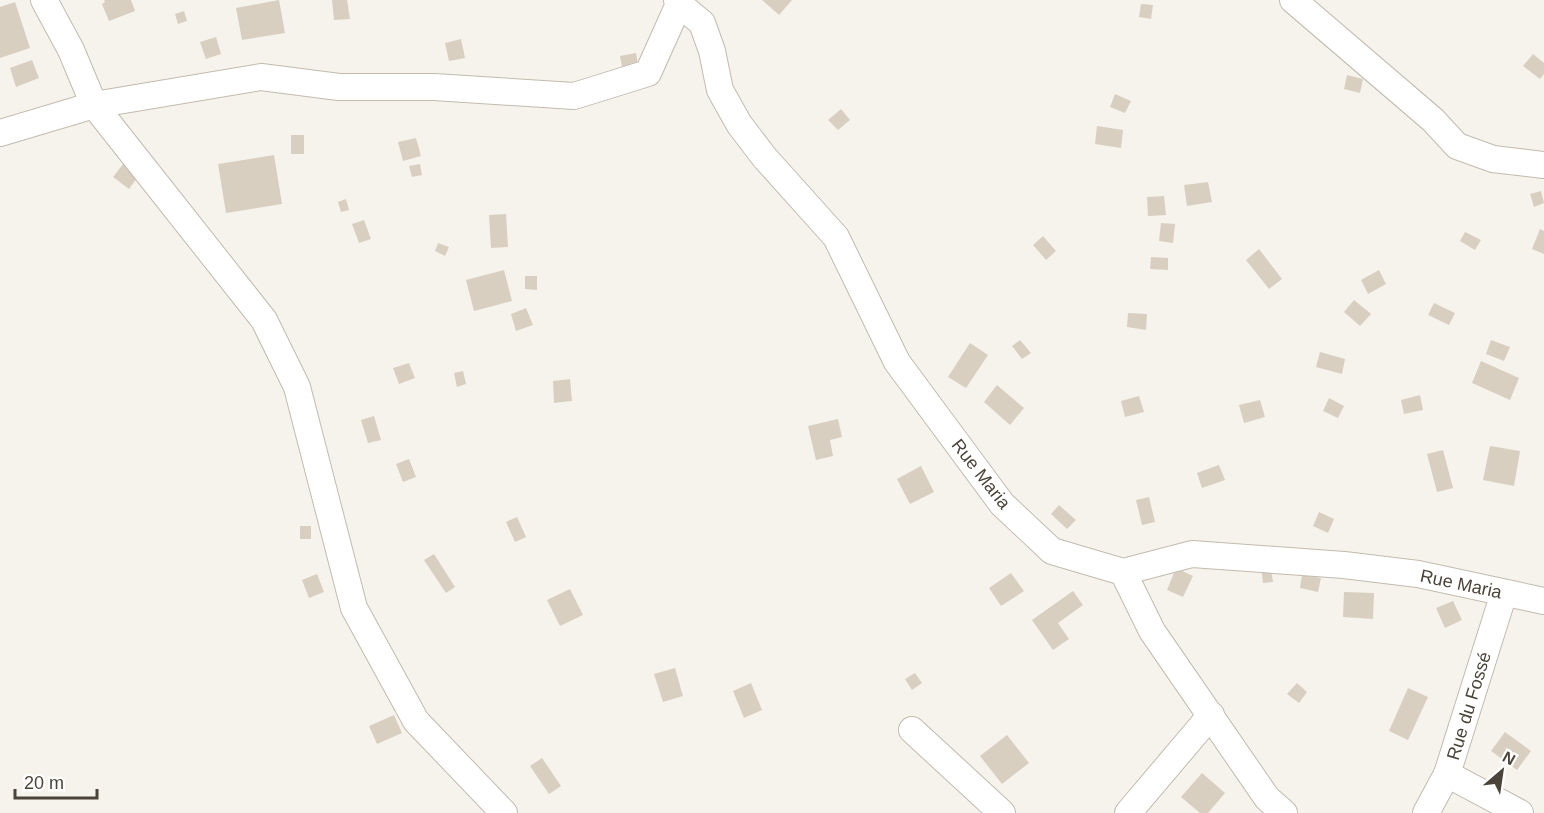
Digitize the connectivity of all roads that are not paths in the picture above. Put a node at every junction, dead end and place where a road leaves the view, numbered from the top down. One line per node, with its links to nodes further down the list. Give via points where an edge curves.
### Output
1 (44, 0): 4 (street)
2 (1293, 0): 6 (street, via 1433,120 1457,146 1493,159)
3 (678, 2): 4 (street, via 648,74 574,96 434,87 339,87 261,77); 7 (street, Rue Maria, via 702,23 720,90 739,124 836,237 897,362 1002,504 1053,551)
4 (94, 105): 5 (street); 13 (street, via 264,320 297,387 354,608 416,720)
5 (0, 133)
6 (1544, 165)
7 (1123, 572): 8 (street, Rue Maria, via 1192,554 1418,574); 10 (street, via 1152,631)
8 (1504, 593): 9 (street, Rue Maria); 12 (street, Rue du Fossé)
9 (1544, 601)
10 (1211, 715): 15 (street); 16 (street, via 1267,798)
11 (912, 730): 14 (street)
12 (1447, 774): 17 (street); 18 (street, Rue du Fossé)
13 (504, 813)
14 (1002, 813)
15 (1128, 813)
16 (1284, 813)
17 (1426, 813)
18 (1520, 813)

